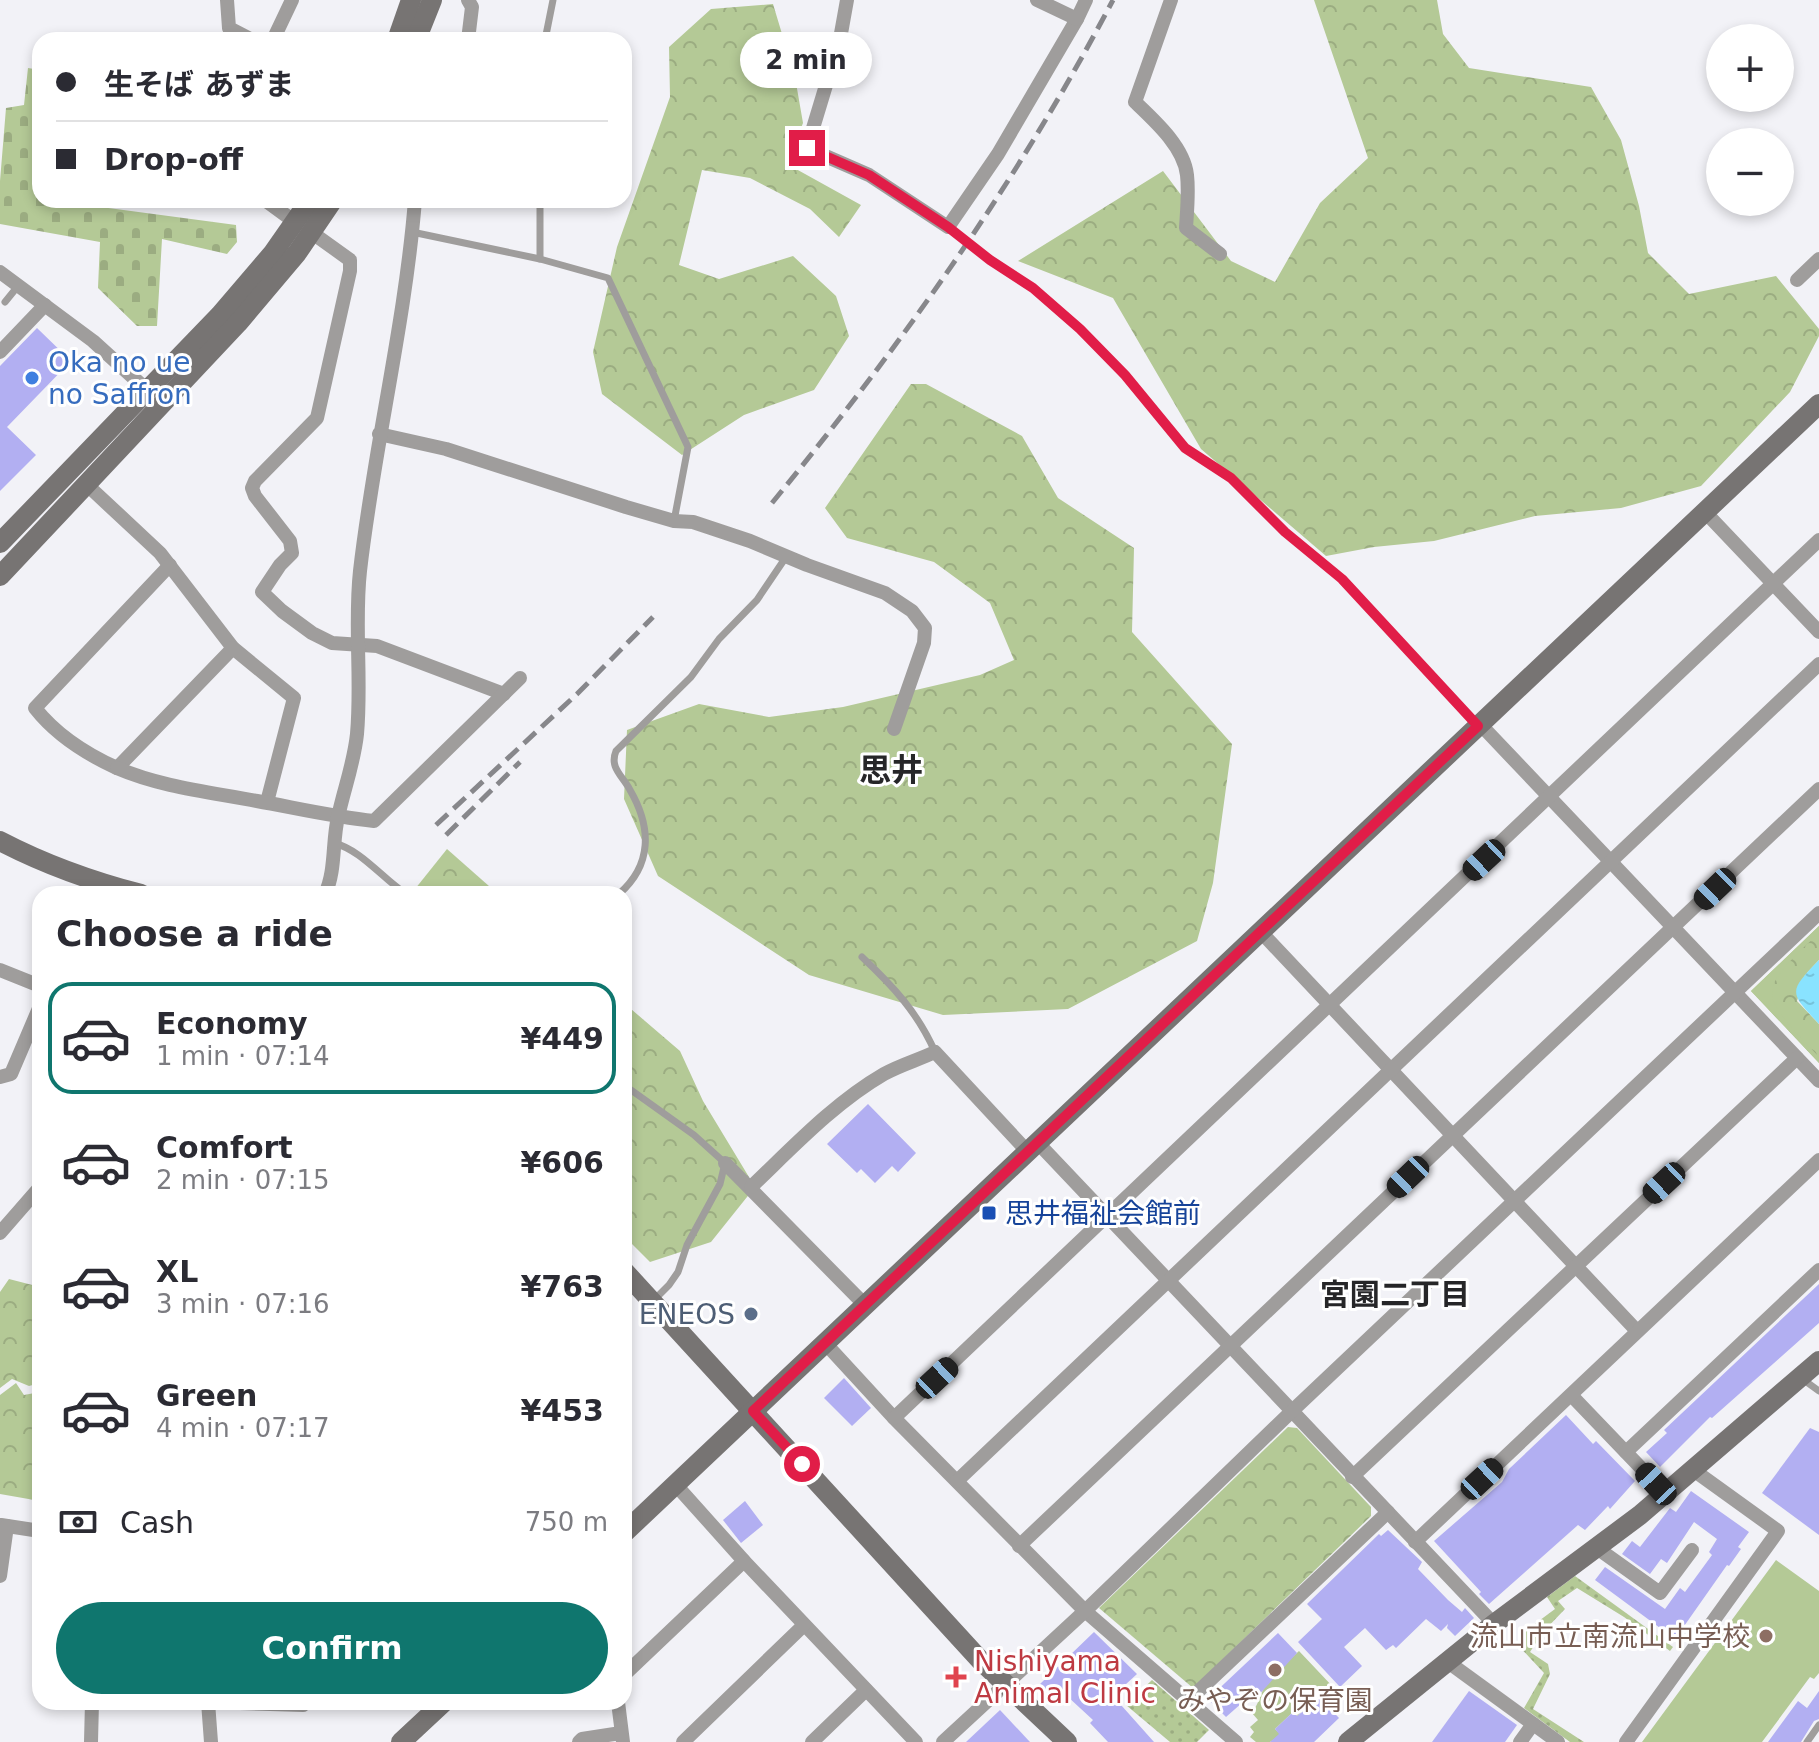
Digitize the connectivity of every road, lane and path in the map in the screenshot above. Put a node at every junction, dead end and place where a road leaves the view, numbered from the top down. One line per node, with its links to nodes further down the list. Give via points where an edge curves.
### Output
1 (227, 0): 12 (street, via 229,28)
2 (292, 0): 13 (street)
3 (411, 0): 14 (street)
4 (432, 0): 15 (street)
5 (468, 0): 16 (street)
6 (553, 0): 17 (lane)
7 (847, 0): 24 (street, via 807,148 869,175)
8 (1037, 0): 11 (street)
9 (1086, 0): 11 (street)
10 (1171, 0): 26 (street, via 1135,102 1182,158 1187,174 1186,228)
11 (1077, 19): 24 (street, via 998,154)
12 (237, 32)
13 (277, 32)
14 (400, 32)
15 (419, 32)
16 (469, 32)
17 (547, 32)
18 (276, 208): 23 (street)
19 (308, 208): 23 (street)
20 (324, 208): 23 (street)
21 (414, 208): 25 (street)
22 (540, 208): 27 (lane)
23 (303, 227): 35 (street); 38 (street, via 238,323); 48 (street, via 350,260 350,271 317,418 252,488 290,541 292,553 262,592 312,633)
24 (948, 227): 53 (lane, via 1080,329 1185,448 1231,478 1342,579)
25 (412, 232): 27 (lane); 37 (street)
26 (1220, 254)
27 (540, 259): 40 (lane, via 608,278 615,290 688,447)
28 (1819, 259): 30 (street)
29 (0, 272): 31 (street)
30 (1797, 280)
31 (18, 286): 32 (lane); 33 (street)
32 (5, 302)
33 (45, 305): 34 (street); 35 (street)
34 (0, 352)
35 (147, 390): 42 (street)
36 (1819, 404): 39 (street)
37 (379, 434): 40 (street, via 446,449); 48 (street)
38 (85, 483): 44 (street); 45 (street)
39 (1705, 512): 46 (street); 53 (street)
40 (674, 521): 43 (street, via 693,522)
41 (1819, 540): 46 (street)
42 (0, 543)
43 (786, 557): 54 (street, via 885,593 920,620 924,643); 66 (lane, via 691,677 616,751 614,764 635,799 645,832 644,860)
44 (170, 565): 49 (street); 55 (street, via 35,708 70,742)
45 (0, 576)
46 (1774, 583): 47 (street); 57 (street)
47 (1819, 632)
48 (356, 646): 52 (street, via 377,646); 59 (street, via 357,733)
49 (233, 648): 55 (street); 58 (street, via 294,698)
50 (1819, 664): 62 (street)
51 (520, 678): 52 (street)
52 (504, 694): 59 (street, via 374,821)
53 (1479, 725): 57 (street); 69 (street)
54 (894, 729)
55 (117, 768): 58 (street, via 149,780)
56 (1819, 789): 68 (street)
57 (1550, 798): 62 (street); 74 (street)
58 (267, 802): 59 (street)
59 (338, 817): 61 (street)
60 (0, 841): 63 (street)
61 (334, 843): 64 (street); 65 (lane, via 349,846)
62 (1612, 862): 68 (street); 78 (street)
63 (110, 886)
64 (328, 886)
65 (394, 886)
66 (628, 886)
67 (1819, 913): 73 (street)
68 (1674, 928): 73 (street); 82 (street)
69 (1260, 931): 74 (street); 83 (street)
70 (862, 957): 76 (lane, via 893,986 922,1024)
71 (0, 970): 72 (street)
72 (32, 983)
73 (1736, 992): 77 (street); 88 (street)
74 (1329, 1005): 78 (street); 89 (street)
75 (32, 1025): 79 (street, via 11,1074)
76 (935, 1052): 83 (street); 86 (street, via 862,1089)
77 (1797, 1058): 80 (street); 91 (street)
78 (1390, 1070): 82 (street); 94 (street)
79 (0, 1077)
80 (1819, 1081)
81 (632, 1091): 85 (lane)
82 (1453, 1135): 88 (street); 99 (street)
83 (1032, 1147): 89 (street); 96 (street)
84 (1819, 1160): 97 (street)
85 (725, 1163): 86 (street); 95 (lane, via 678,1272)
86 (751, 1187): 96 (street)
87 (32, 1196): 90 (street)
88 (1514, 1201): 91 (street); 105 (street)
89 (1107, 1217): 94 (street); 106 (street)
90 (0, 1233)
91 (1575, 1266): 97 (street); 109 (street)
92 (1819, 1270): 107 (street)
93 (632, 1280): 95 (street)
94 (1169, 1280): 99 (street); 110 (street)
95 (652, 1302): 104 (street)
96 (865, 1305): 98 (street)
97 (1637, 1331): 103 (street)
98 (825, 1343): 104 (street); 106 (street)
99 (1230, 1347): 105 (street); 118 (street)
100 (1819, 1361): 101 (street)
101 (1800, 1377): 102 (lane); 108 (street)
102 (1819, 1391)
103 (1572, 1396): 107 (street); 117 (street)
104 (753, 1411): 111 (street); 128 (street)
105 (1291, 1412): 109 (street); 123 (street)
106 (894, 1418): 110 (street)
107 (1626, 1452): 112 (street)
108 (1692, 1469): 112 (street); 151 (street, via 1778,1531)
109 (1352, 1477): 113 (street)
110 (957, 1481): 118 (street)
111 (675, 1484): 114 (street); 121 (street)
112 (1665, 1493): 119 (street)
113 (1388, 1512): 117 (street); 130 (street)
114 (632, 1525)
115 (3, 1526): 116 (street); 122 (street)
116 (32, 1530)
117 (1415, 1542): 124 (street)
118 (1019, 1546): 123 (street)
119 (1597, 1548): 120 (street, via 1660,1593); 124 (street)
120 (1692, 1550)
121 (744, 1561): 125 (street); 127 (street)
122 (0, 1576)
123 (1085, 1611): 128 (street); 130 (street)
124 (1494, 1624): 126 (street)
125 (804, 1625): 129 (street); 142 (street)
126 (1448, 1662): 135 (street); 148 (street)
127 (632, 1667)
128 (1004, 1684): 145 (street); 146 (street)
129 (866, 1690): 143 (street); 144 (street)
130 (1188, 1701): 147 (street)
131 (92, 1710): 138 (street)
132 (209, 1710): 139 (street)
133 (435, 1710): 140 (street)
134 (619, 1710): 137 (street)
135 (1533, 1724): 149 (street); 150 (street)
136 (1819, 1725): 152 (lane)
137 (622, 1737): 141 (street)
138 (91, 1742)
139 (211, 1742)
140 (401, 1742)
141 (579, 1742)
142 (683, 1742)
143 (812, 1742)
144 (916, 1742)
145 (943, 1742)
146 (1067, 1742)
147 (1236, 1742)
148 (1348, 1742)
149 (1520, 1742)
150 (1558, 1742)
151 (1626, 1742)
152 (1807, 1742)

